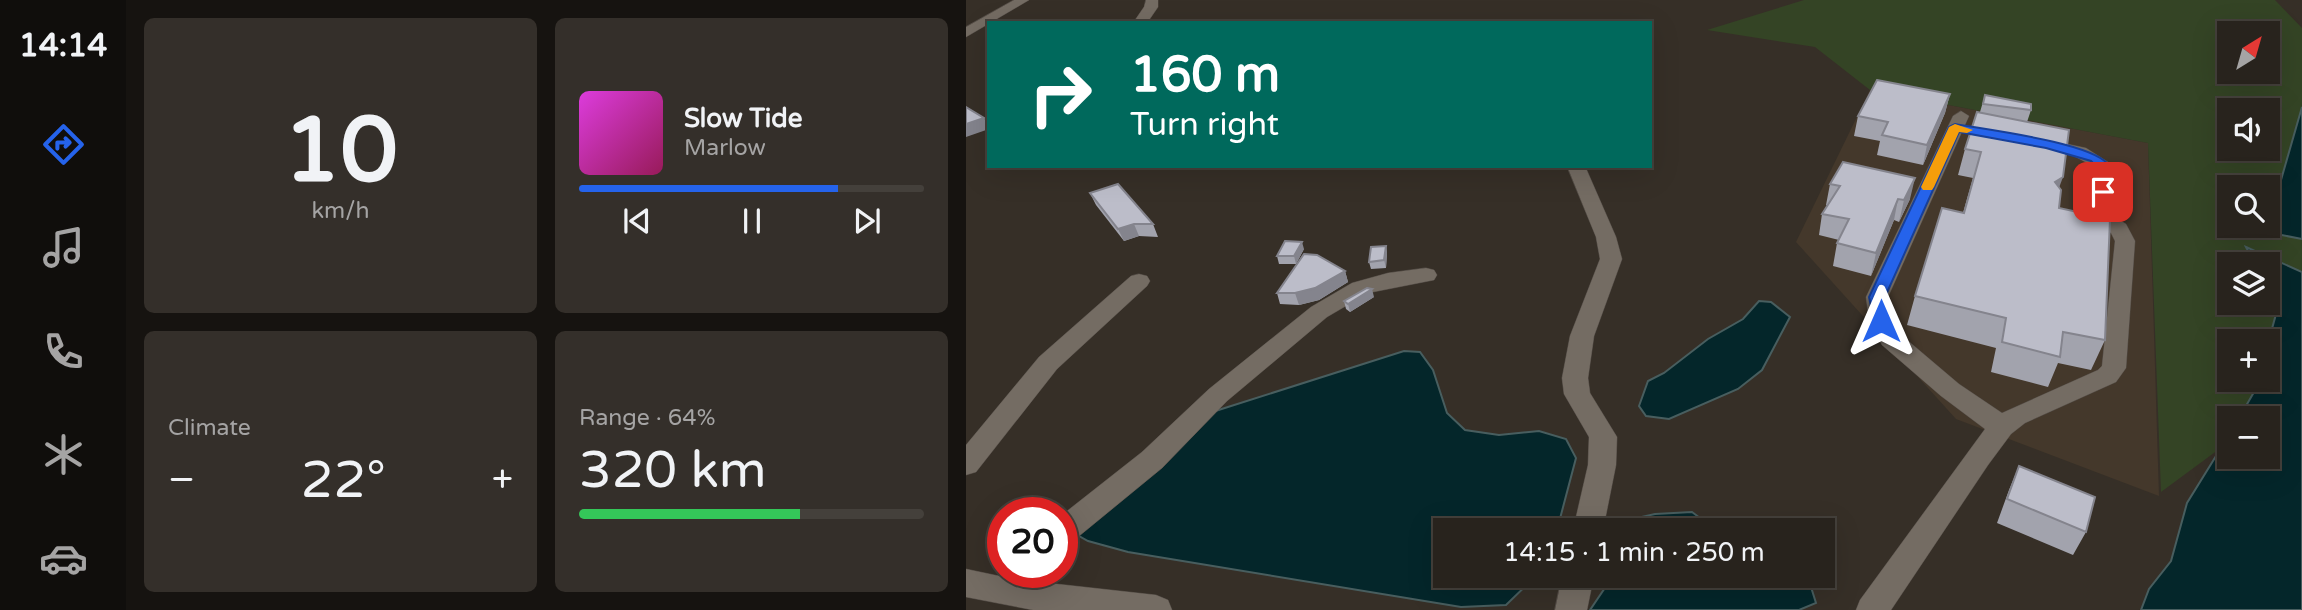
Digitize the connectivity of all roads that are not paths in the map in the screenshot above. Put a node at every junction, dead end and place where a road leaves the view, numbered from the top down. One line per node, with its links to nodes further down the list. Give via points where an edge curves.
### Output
1 (1023, 0): 3 (street)
2 (1152, 0): 4 (street)
3 (990, 21)
4 (1141, 21)
5 (987, 23): 6 (street)
6 (966, 33)
7 (1964, 125): 14 (street, via 1877,297 1878,309 1890,339)
8 (2023, 140): 11 (street, via 2080,152 2102,164)
9 (1577, 168): 16 (street, via 1611,259 1582,336 1575,378 1577,394 1602,437 1602,465)
10 (2058, 210): 11 (street)
11 (2105, 219): 14 (street, via 2122,231 2125,241 2114,368)
12 (1426, 275): 17 (street, via 1360,288 1319,312 1218,394 1152,460)
13 (1139, 281): 15 (street, via 1048,363)
14 (2002, 427): 24 (street)
15 (966, 464)
16 (1591, 518)
17 (1078, 519)
18 (966, 583): 19 (street)
19 (987, 583)
20 (1048, 588): 22 (street)
21 (1576, 588): 23 (street)
22 (1156, 610)
23 (1571, 610)
24 (1872, 610)

